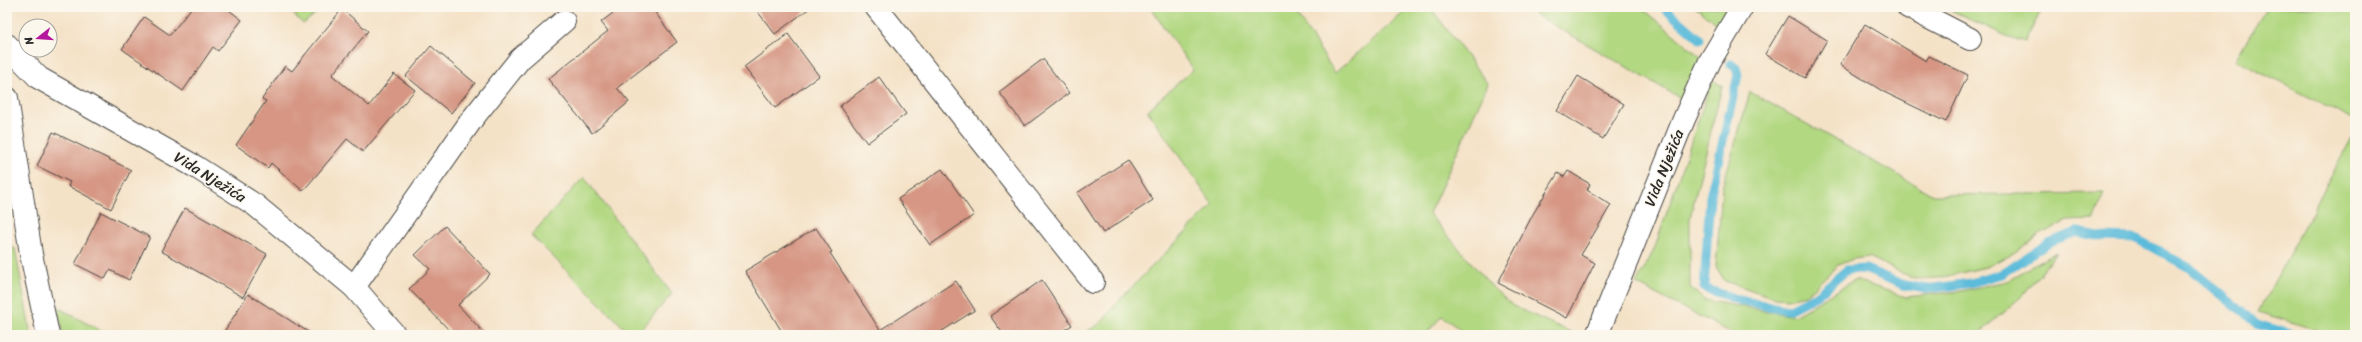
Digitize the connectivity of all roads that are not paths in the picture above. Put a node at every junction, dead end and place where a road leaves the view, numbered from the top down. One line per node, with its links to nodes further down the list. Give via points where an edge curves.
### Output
1 (876, 7): 8 (street)
2 (1742, 7): 12 (street, Vida Nježića, via 1710,61 1684,119)
3 (1908, 7): 5 (street)
4 (564, 21): 9 (street, via 520,58 474,118)
5 (1970, 39)
6 (7, 45): 9 (street, Vida Nježića, via 39,78 196,167 255,206)
7 (7, 98): 10 (street, via 31,254)
8 (1093, 282)
9 (354, 287): 11 (street, Vida Nježića)
10 (48, 335)
11 (394, 335)
12 (1597, 335)

